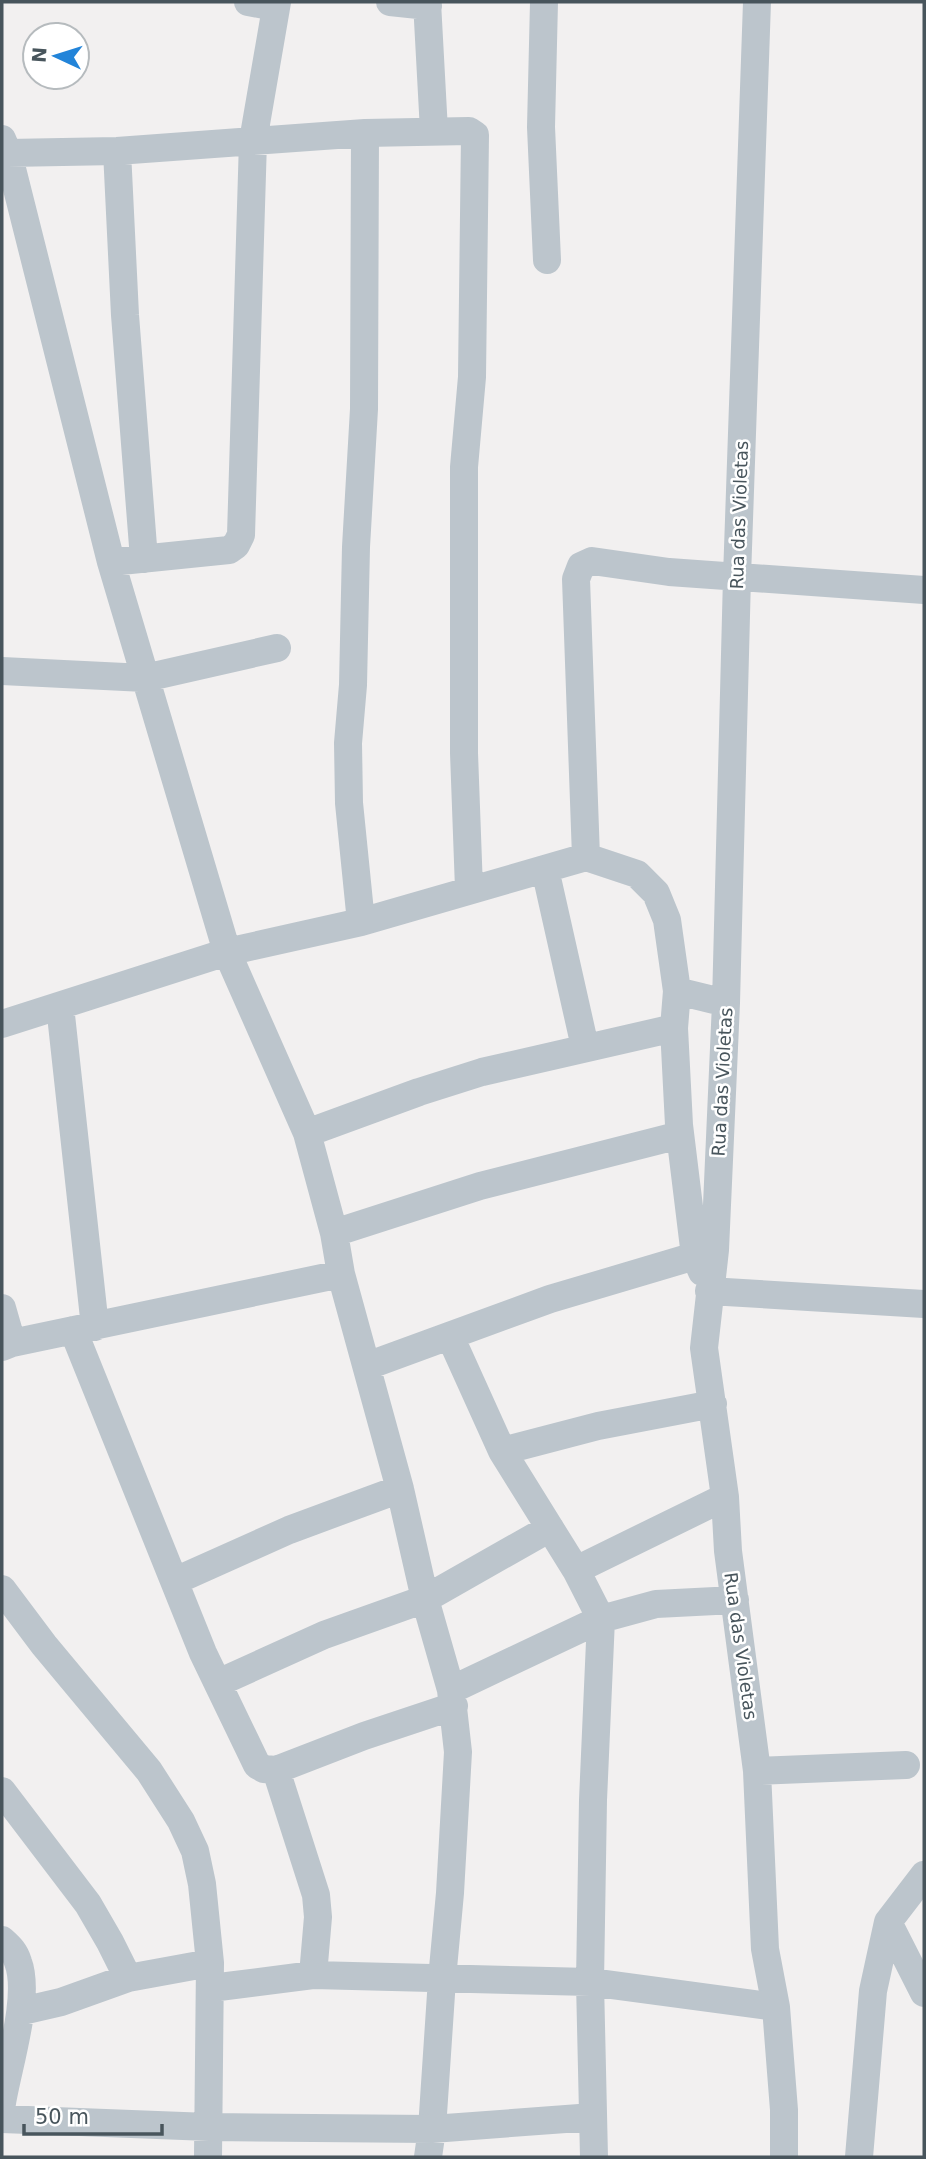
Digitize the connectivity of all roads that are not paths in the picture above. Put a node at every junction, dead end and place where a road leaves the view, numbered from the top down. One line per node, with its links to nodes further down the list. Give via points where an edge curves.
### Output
1 (248, 2): 5 (street)
2 (390, 2): 6 (street)
3 (544, 2): 12 (street, via 541,127)
4 (757, 2): 15 (street, Rua das Violetas)
5 (276, 4): 9 (street)
6 (427, 4): 7 (street)
7 (434, 131): 8 (street); 22 (street, via 470,131 476,139 472,377 464,467)
8 (365, 132): 9 (street); 23 (street, via 364,409 348,743)
9 (253, 141): 11 (street); 13 (street, via 241,536 229,550)
10 (5, 146): 11 (street); 14 (street)
11 (117, 151): 13 (street)
12 (547, 260)
13 (144, 559): 14 (street)
14 (111, 562): 19 (street)
15 (737, 577): 16 (street); 20 (street, via 592,561 581,566 576,579); 26 (street, Rua das Violetas)
16 (924, 590)
17 (277, 648): 19 (street)
18 (2, 671): 19 (street)
19 (145, 678): 24 (street)
20 (586, 857): 21 (street); 25 (street, via 638,874 656,893 667,920)
21 (545, 869): 22 (street); 30 (street)
22 (469, 889): 23 (street)
23 (360, 922): 24 (street)
24 (227, 952): 27 (street); 33 (street)
25 (677, 991): 26 (street); 29 (street)
26 (726, 1003): 31 (street, Rua das Violetas)
27 (60, 1006): 28 (street); 40 (street)
28 (2, 1024)
29 (674, 1028): 30 (street); 32 (street)
30 (585, 1048): 33 (street, via 482,1072)
31 (721, 1104): 32 (street); 35 (street, Rua das Violetas)
32 (680, 1130): 34 (street); 35 (street)
33 (307, 1133): 34 (street)
34 (334, 1233): 36 (street)
35 (705, 1253): 37 (street); 41 (street, via 550,1299)
36 (341, 1274): 40 (street); 43 (street)
37 (709, 1291): 38 (street); 44 (street, Rua das Violetas, via 704,1348)
38 (924, 1304)
39 (2, 1308): 42 (street)
40 (84, 1328): 42 (street); 50 (street)
41 (450, 1336): 43 (street); 45 (street)
42 (7, 1345)
43 (367, 1366): 46 (street)
44 (713, 1404): 45 (street, via 598,1426); 47 (street, Rua das Violetas)
45 (502, 1451): 48 (street)
46 (400, 1489): 50 (street, via 289,1530); 52 (street)
47 (725, 1497): 49 (street); 53 (street, Rua das Violetas)
48 (550, 1528): 49 (street); 52 (street)
49 (576, 1570): 54 (street)
50 (175, 1581): 55 (street)
51 (2, 1589): 64 (street, via 149,1771 181,1821 195,1851 202,1884)
52 (425, 1599): 55 (street, via 324,1635); 56 (street)
53 (735, 1600): 54 (street, via 656,1604); 59 (street, Rua das Violetas)
54 (601, 1619): 56 (street); 68 (street)
55 (218, 1683): 58 (street, via 257,1765)
56 (453, 1698): 58 (street); 67 (street, via 458,1752)
57 (906, 1765): 59 (street)
58 (276, 1770): 65 (street, via 316,1895)
59 (757, 1771): 70 (street, Rua das Violetas, via 765,1949)
60 (2, 1791): 66 (street, via 88,1904)
61 (924, 1875): 62 (street)
62 (888, 1922): 69 (street); 82 (street, via 873,1991)
63 (2, 1940): 71 (street, via 20,1964)
64 (210, 1975): 65 (street); 66 (street); 76 (street)
65 (313, 1975): 67 (street)
66 (128, 1978): 71 (street)
67 (442, 1979): 68 (street); 77 (street)
68 (590, 1982): 70 (street); 74 (street)
69 (924, 1993)
70 (776, 2007): 81 (street, Rua das Violetas)
71 (22, 2011): 72 (street)
72 (5, 2065): 73 (street)
73 (2, 2103)
74 (593, 2118): 77 (street); 80 (street)
75 (2, 2119): 76 (street)
76 (209, 2127): 77 (street); 78 (street)
77 (432, 2129): 79 (street)
78 (208, 2157)
79 (428, 2157)
80 (594, 2157)
81 (784, 2157)
82 (859, 2157)

